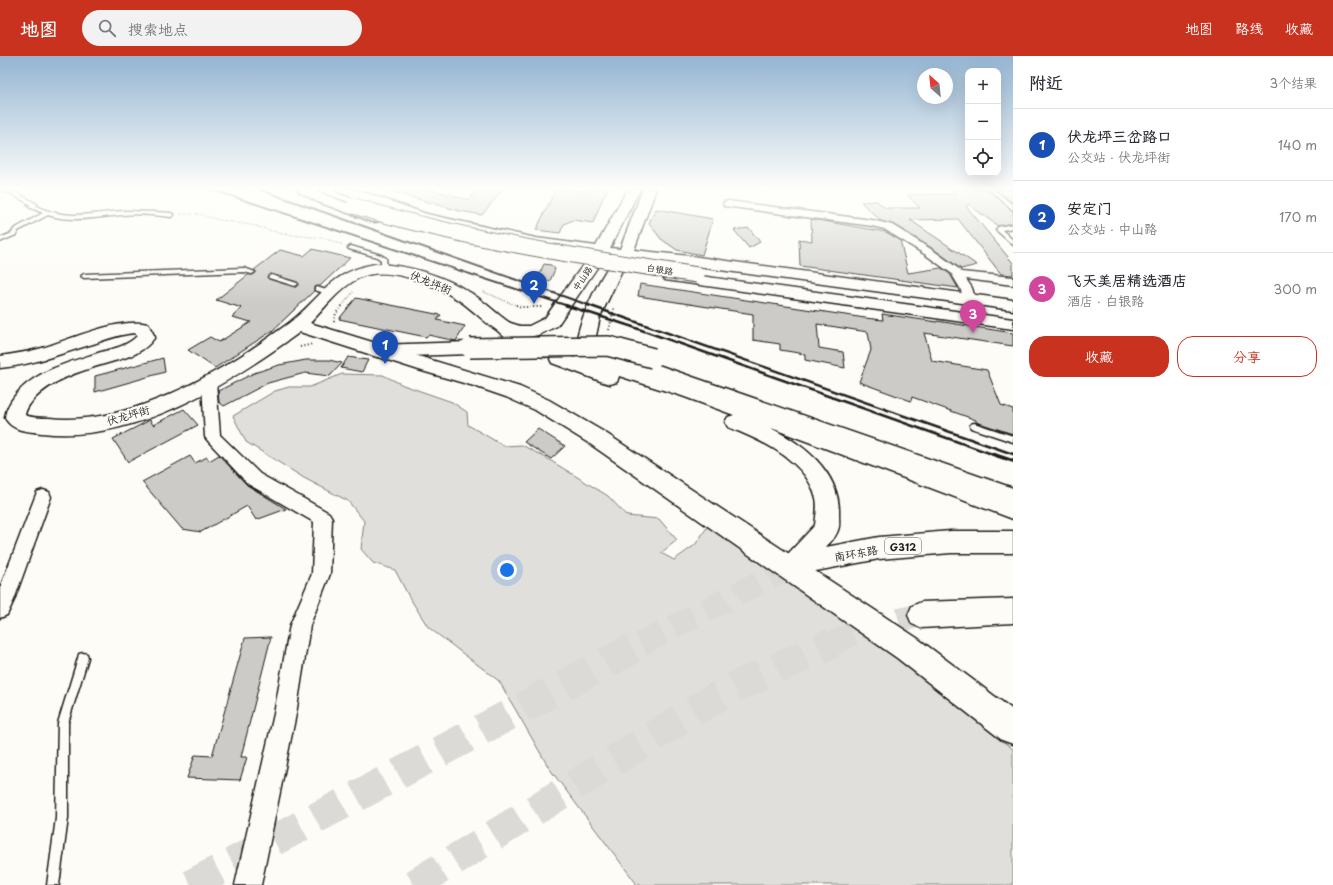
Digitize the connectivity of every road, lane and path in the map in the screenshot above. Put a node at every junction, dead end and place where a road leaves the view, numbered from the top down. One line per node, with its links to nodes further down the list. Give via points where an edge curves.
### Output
1 (20, 228): 11 (lane, via 14,234)
2 (261, 228): 13 (path, via 282,234 324,238)
3 (406, 228): 15 (main road, via 531,255)
4 (428, 228): 30 (main road, 白银路, bridge, via 505,245 697,275)
5 (450, 228): 28 (main road, 白银路, bridge, via 508,241)
6 (471, 228): 15 (main road)
7 (612, 228): 15 (main road, 中山路)
8 (635, 228): 14 (main road)
9 (889, 228): 20 (street, via 930,253)
10 (1002, 228): 12 (lane, via 999,230)
11 (0, 240)
12 (1013, 243)
13 (351, 248): 17 (lane, via 384,259)
14 (624, 254): 15 (main road); 16 (main road); 25 (main road)
15 (596, 257): 16 (main road); 33 (main road, 中山路, via 551,322 532,331 519,332)
16 (615, 267): 31 (main road, via 692,281); 35 (main road, via 590,317)
17 (384, 269): 32 (main road, 伏龙坪街, via 364,271 323,291); 33 (main road, 伏龙坪街, via 427,278 464,296)
18 (252, 272): 19 (lane, via 244,270)
19 (84, 276)
20 (957, 276): 22 (street); 25 (street, via 966,288)
21 (271, 277): 23 (lane)
22 (1013, 281)
23 (295, 284)
24 (354, 290): 29 (path)
25 (969, 299): 27 (main road)
26 (614, 305): 34 (path)
27 (1013, 306)
28 (1013, 311)
29 (336, 313)
30 (1013, 318)
31 (1013, 324)
32 (297, 325): 36 (main road); 39 (main road, 伏龙坪街)
33 (504, 327): 37 (main road, 伏龙坪街, via 524,343)
34 (608, 332)
35 (584, 349): 37 (main road, via 586,360 581,362); 44 (main road, via 603,352); 45 (main road, via 600,361 624,371 774,421)
36 (377, 351): 42 (main road, bridge, via 608,346 653,358 858,432 904,446); 51 (main road, via 480,381 542,405 597,438 901,644)
37 (559, 359): 46 (main road, 南环东路 / G312, via 748,426 780,442 796,454 818,475 827,498 827,529 794,564 887,547 951,542)
38 (0, 362): 39 (main road, 伏龙坪街, via 37,356 117,330 142,328 144,331 146,337 143,342 131,349 38,384 15,411 15,418 22,423 73,427 115,420 165,403)
39 (209, 382): 53 (street, via 213,437 254,479 323,518 321,574 300,625 286,714)
40 (974, 426): 41 (lane)
41 (1013, 439)
42 (1013, 488)
43 (43, 497): 47 (street)
44 (1013, 497)
45 (1013, 509)
46 (1013, 542)
47 (0, 609)
48 (1013, 611): 49 (main road)
49 (921, 615)
50 (82, 658): 52 (lane, via 63,723 62,818)
51 (1013, 729)
52 (53, 885)
53 (248, 885)

